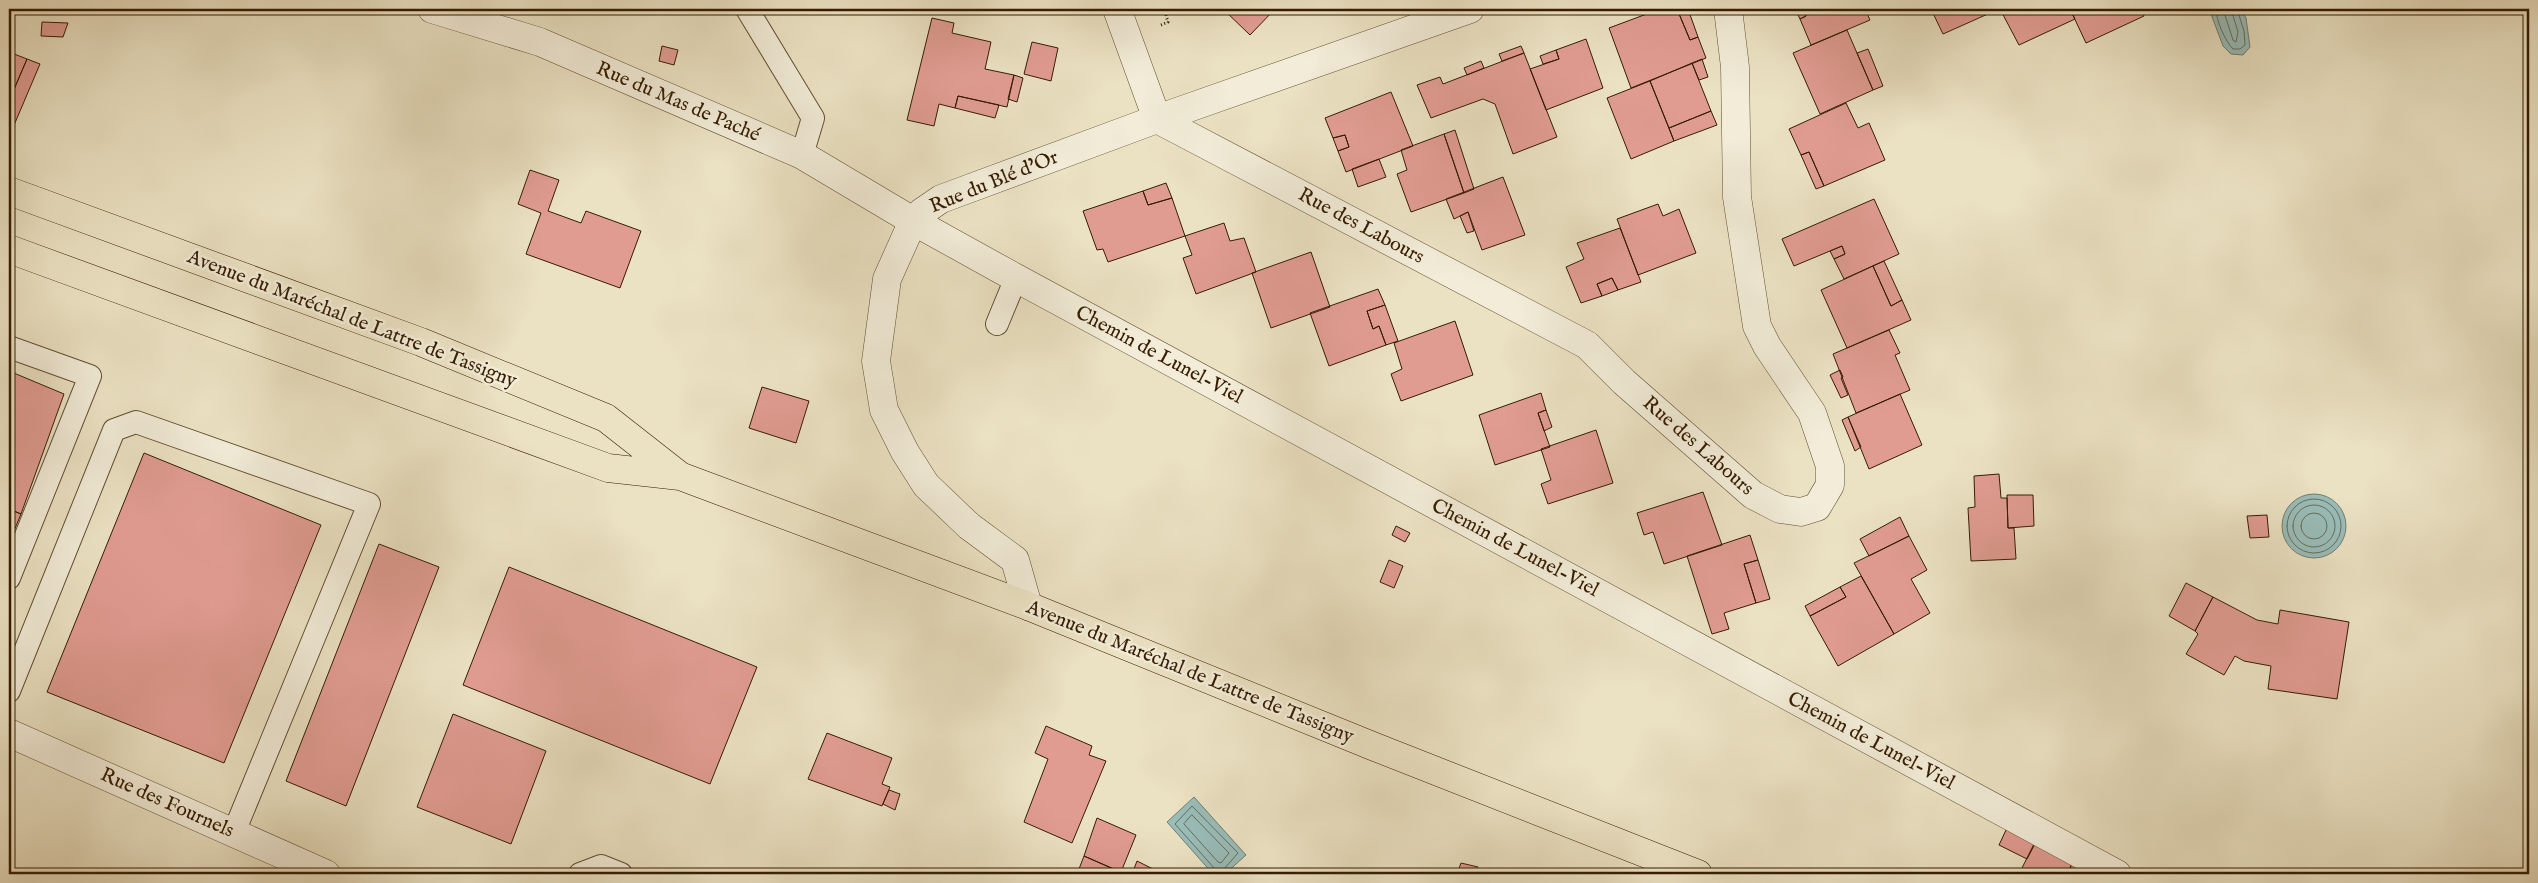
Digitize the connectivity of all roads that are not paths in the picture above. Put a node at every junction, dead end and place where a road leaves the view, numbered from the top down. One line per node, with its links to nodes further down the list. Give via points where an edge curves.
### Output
1 (432, 9): 7 (street, Rue du Mas de Paché, via 540,42)
2 (747, 9): 7 (lane, via 813,118)
3 (1116, 9): 6 (street)
4 (1470, 9): 6 (street, Rue du Blé d'Or)
5 (1728, 9): 6 (street, Rue des Labours, via 1735,67 1737,196 1757,326 1812,413 1830,466 1830,486 1817,507 1801,512 1780,509 1753,495 1624,382 1587,345)
6 (1157, 119): 9 (street, Rue du Blé d'Or, via 941,199)
7 (802, 156): 9 (street, Rue du Mas de Paché)
8 (9, 191): 14 (main road, Avenue du Maréchal de Lattre de Tassigny, via 421,342 606,418)
9 (913, 221): 11 (street, Chemin de Lunel-Viel); 16 (street, Rue du Blé d'Or, via 887,278 876,361 884,410 926,485 969,526 1015,560)
10 (9, 249): 14 (main road, Avenue du Maréchal de Lattre de Tassigny, via 608,468)
11 (1016, 278): 12 (lane); 24 (street, Chemin de Lunel-Viel)
12 (997, 324)
13 (9, 347): 15 (lane, via 90,376)
14 (680, 476): 16 (main road, Avenue du Maréchal de Lattre de Tassigny)
15 (9, 578)
16 (1028, 606): 23 (main road, Avenue du Maréchal de Lattre de Tassigny)
17 (9, 691): 19 (lane, via 114,430 136,422 369,504)
18 (9, 733): 19 (street, Rue des Fournels)
19 (234, 832): 20 (street, Rue des Fournels)
20 (326, 874)
21 (580, 874): 22 (lane, via 601,866)
22 (621, 874)
23 (1698, 874)
24 (2117, 874)

